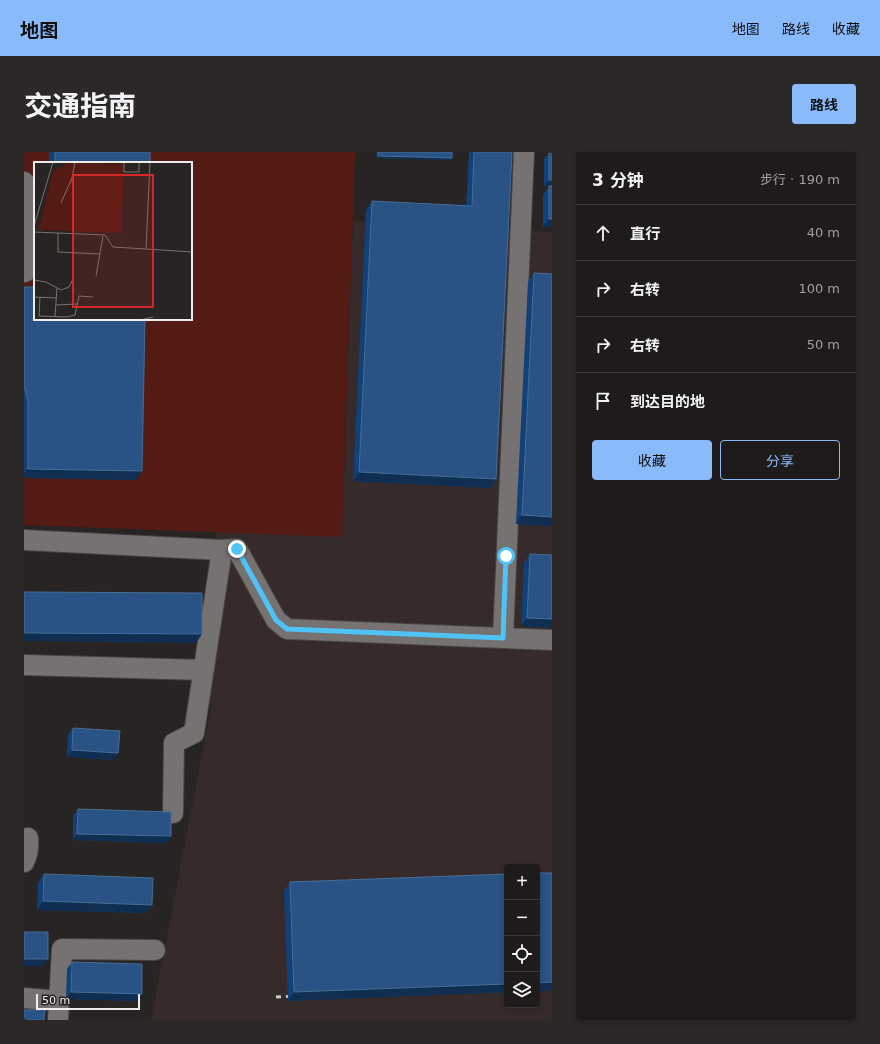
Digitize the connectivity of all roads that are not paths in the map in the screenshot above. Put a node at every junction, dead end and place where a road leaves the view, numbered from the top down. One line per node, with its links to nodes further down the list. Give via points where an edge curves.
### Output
1 (524, 152): 6 (street)
2 (24, 182): 3 (street, via 31,191)
3 (26, 272)
4 (24, 540): 5 (street)
5 (230, 550): 6 (street, via 276,620 287,629); 9 (street)
6 (503, 638): 7 (street)
7 (552, 640)
8 (24, 664): 9 (street)
9 (204, 670): 10 (street, via 194,733 174,743)
10 (174, 813)
11 (28, 838): 12 (street, via 28,855)
12 (24, 862)
13 (155, 950): 15 (street, via 62,949)
14 (24, 998): 15 (street)
15 (59, 1010)

